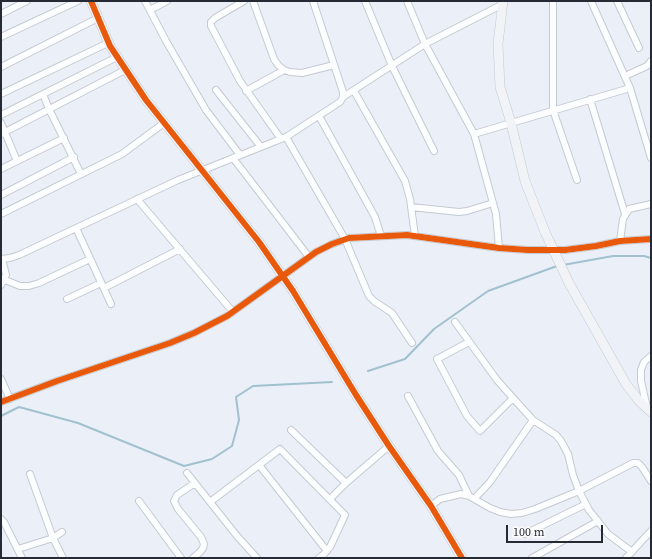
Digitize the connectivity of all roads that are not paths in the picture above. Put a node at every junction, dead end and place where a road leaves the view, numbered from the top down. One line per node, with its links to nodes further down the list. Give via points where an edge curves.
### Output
1 (27, 1): 16 (street)
2 (78, 1): 18 (street)
3 (91, 1): 17 (street)
4 (145, 1): 15 (street)
5 (167, 1): 15 (street)
6 (244, 1): 32 (street, via 211,22)
7 (253, 1): 28 (street, via 274,59)
8 (313, 1): 24 (street)
9 (365, 1): 25 (street)
10 (407, 1): 20 (street)
11 (553, 1): 39 (street)
12 (591, 1): 29 (street)
13 (617, 1): 21 (street)
14 (503, 2): 20 (street); 42 (street, via 498,69 500,88)
15 (150, 10): 51 (street, via 206,110)
16 (1, 14)
17 (98, 18): 19 (street); 26 (street)
18 (1, 37)
19 (108, 43): 22 (street); 34 (street)
20 (425, 44): 25 (street); 46 (street)
21 (639, 48)
22 (117, 57): 27 (street); 35 (street)
23 (651, 61): 29 (street, via 647,66)
24 (334, 66): 28 (street, via 302,73); 36 (street)
25 (392, 66): 33 (street); 50 (street)
26 (1, 67)
27 (126, 70): 38 (street); 44 (street)
28 (284, 70): 32 (street)
29 (625, 76): 30 (street)
30 (630, 88): 37 (street); 54 (street)
31 (216, 90): 49 (street)
32 (246, 91): 48 (street)
33 (354, 91): 36 (street); 64 (street, via 405,181)
34 (1, 94)
35 (43, 94): 38 (street); 40 (street)
36 (344, 98): 41 (street)
37 (590, 99): 39 (street); 66 (street)
38 (49, 109): 45 (street); 47 (street)
39 (553, 110): 42 (street); 59 (street)
40 (1, 115)
41 (319, 116): 48 (street); 68 (street, via 375,217)
42 (511, 122): 46 (street); 92 (street, bridge, via 525,181 569,283 626,384)
43 (1, 123): 45 (street)
44 (164, 123): 57 (street); 58 (street, via 122,154)
45 (3, 133): 55 (street)
46 (474, 134): 62 (street)
47 (64, 138): 52 (street); 55 (street)
48 (284, 138): 49 (street); 70 (street)
49 (261, 147): 51 (street)
50 (434, 151)
51 (240, 155): 53 (street)
52 (74, 157): 58 (street); 60 (street)
53 (233, 158): 57 (street); 75 (street)
54 (651, 158)
55 (17, 161): 56 (street)
56 (1, 169)
57 (201, 171): 61 (street); 95 (street, bridge, via 259,242 293,291)
58 (82, 174): 65 (street)
59 (576, 180)
60 (1, 195)
61 (137, 199): 67 (street); 74 (street)
62 (493, 203): 64 (street, via 459,212); 73 (street)
63 (651, 204): 66 (street, via 629,209)
64 (411, 207): 69 (street)
65 (1, 214)
66 (625, 214): 72 (street)
67 (76, 228): 76 (street, via 19,255); 77 (street)
68 (381, 236): 69 (street); 70 (street)
69 (415, 236): 73 (street)
70 (345, 239): 75 (street); 85 (street, via 369,296 392,313)
71 (651, 239): 72 (street)
72 (620, 240): 73 (street, via 565,250)
73 (499, 248)
74 (180, 249): 79 (street); 82 (street)
75 (309, 257): 82 (street)
76 (2, 259): 78 (street, via 6,275)
77 (90, 259): 78 (street, via 29,286); 79 (street)
78 (3, 283)
79 (102, 285): 80 (street); 81 (street)
80 (67, 299)
81 (111, 304)
82 (233, 312): 90 (street, via 176,341)
83 (455, 322): 84 (street)
84 (469, 342): 89 (street, via 496,380); 89 (street, via 436,359 467,416 480,431)
85 (412, 343)
86 (651, 356): 92 (street, via 644,362 641,370 641,382)
87 (1, 378): 90 (street)
88 (408, 396): 103 (street, via 438,451)
89 (513, 398): 93 (street)
90 (10, 399): 91 (street)
91 (1, 402)
92 (649, 410)
93 (533, 420): 102 (street, via 561,441 568,454); 103 (street, via 490,482)
94 (291, 430): 101 (street)
95 (389, 446): 101 (street); 108 (street)
96 (259, 465): 104 (street, via 280,448); 106 (street); 116 (street)
97 (187, 473): 100 (street)
98 (30, 474): 114 (street)
99 (651, 481): 102 (street, via 638,463 633,463)
100 (195, 483): 106 (street); 121 (street, via 177,495 174,501 204,544)
101 (346, 483): 104 (street)
102 (579, 491): 103 (street, via 535,509 511,514 490,508); 107 (street)
103 (472, 497): 108 (street, via 461,494 449,496)
104 (330, 499): 116 (street, via 345,514)
105 (139, 501): 120 (street)
106 (210, 502): 122 (street)
107 (586, 504): 110 (street); 113 (street)
108 (431, 506): 124 (street)
109 (1, 519): 115 (street)
110 (598, 521): 117 (street, via 608,534); 125 (street)
111 (651, 531): 117 (street)
112 (62, 532): 114 (street)
113 (525, 534)
114 (53, 538): 115 (street); 119 (street)
115 (18, 549): 118 (street)
116 (327, 551): 123 (street)
117 (632, 552): 126 (street)
118 (22, 558)
119 (63, 558)
120 (181, 558)
121 (193, 558)
122 (257, 558)
123 (318, 558)
124 (462, 558)
125 (532, 558)
126 (626, 558)

